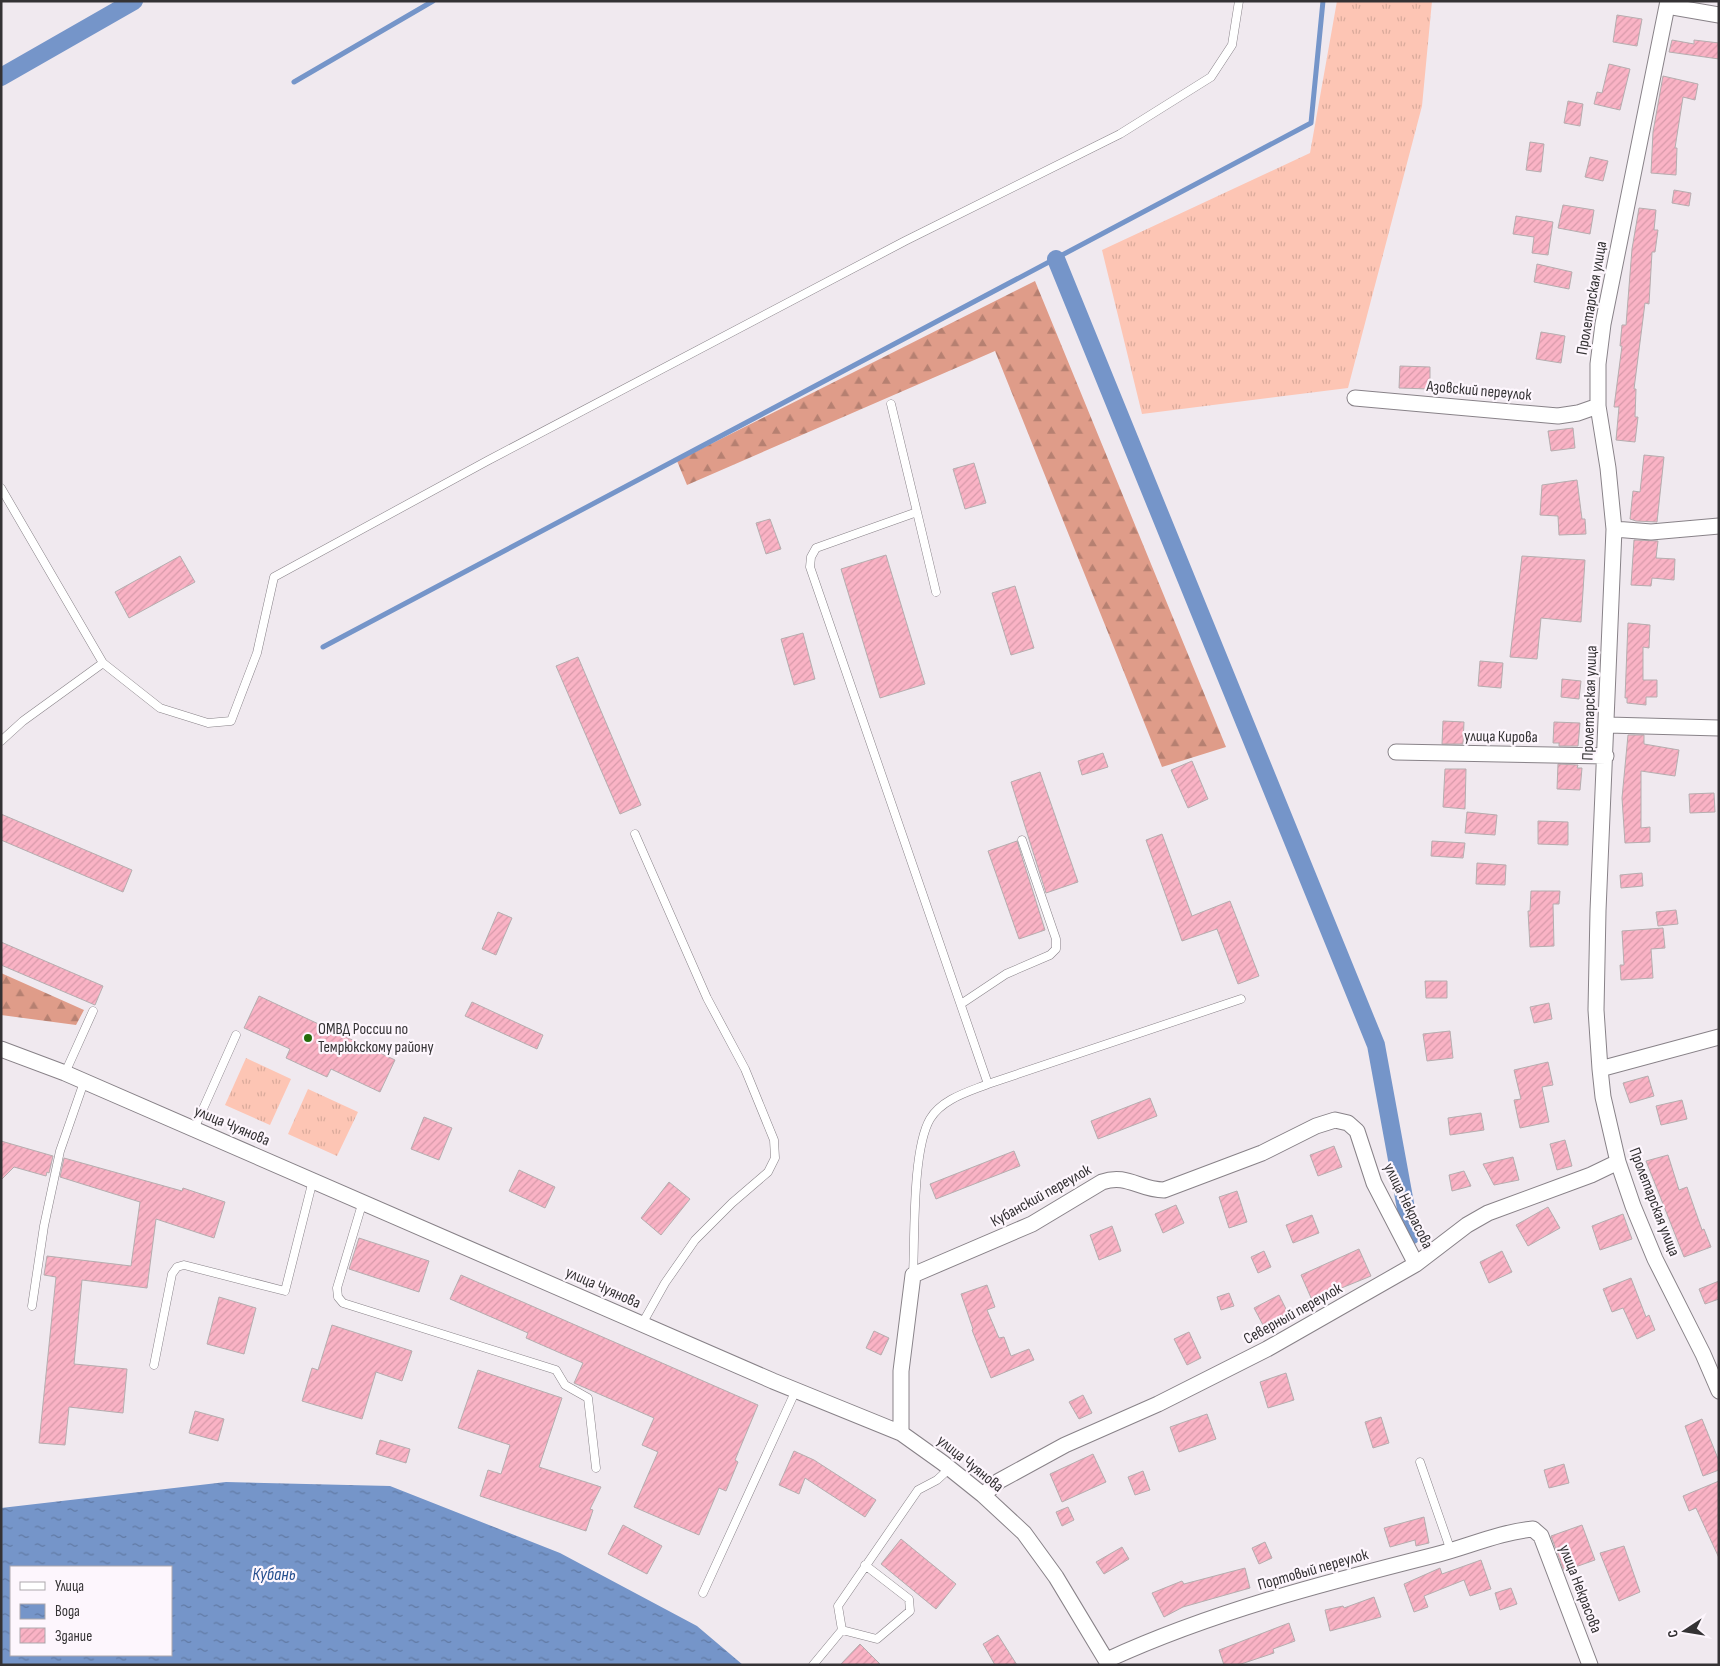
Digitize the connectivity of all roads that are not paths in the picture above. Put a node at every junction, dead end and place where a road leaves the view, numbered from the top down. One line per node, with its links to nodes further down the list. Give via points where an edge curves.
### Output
1 (1239, 1): 12 (lane, via 1232,45 1211,77 1120,134 905,241 274,577 257,654 231,721 208,723 160,708)
2 (1668, 4): 3 (street); 6 (street, Пролетарская улица, via 1603,324 1598,364)
3 (1719, 15)
4 (1355, 398): 6 (street, Азовский переулок, via 1558,416)
5 (891, 404): 8 (lane)
6 (1598, 406): 10 (street, Пролетарская улица)
7 (1, 488): 12 (lane)
8 (917, 512): 11 (lane); 21 (lane, via 816,548 810,567)
9 (1719, 526): 10 (street, via 1651,532)
10 (1614, 529): 13 (street, Пролетарская улица)
11 (936, 592)
12 (103, 663): 15 (lane, via 23,721)
13 (1608, 725): 14 (street); 17 (street, Пролетарская улица)
14 (1719, 728)
15 (1, 741)
16 (1396, 752): 17 (street, улица Кирова)
17 (1606, 756): 26 (street, Пролетарская улица, via 1596,1010)
18 (635, 834): 38 (lane, via 707,998 745,1068 775,1149 775,1158 768,1172 695,1240)
19 (1022, 840): 21 (lane, via 1056,939 1056,949 1050,955 1006,974)
20 (1242, 999): 29 (lane)
21 (961, 1004): 29 (lane)
22 (93, 1011): 27 (lane)
23 (236, 1035): 31 (lane)
24 (1719, 1038): 26 (street)
25 (1, 1049): 27 (street, улица Чуянова)
26 (1600, 1069): 32 (street, Пролетарская улица)
27 (65, 1073): 28 (street, улица Чуянова)
28 (84, 1082): 31 (street, улица Чуянова); 37 (lane, via 60,1151)
29 (988, 1084): 36 (lane, via 949,1100 930,1118 920,1148)
30 (1335, 1120): 35 (street, улица Некрасова, via 1348,1123 1357,1131 1374,1183); 36 (street, Кубанский переулок, via 1316,1126 1262,1154 1164,1190 1150,1190 1126,1179 1102,1182 1032,1224)
31 (194, 1129): 33 (street, улица Чуянова)
32 (1618, 1162): 35 (street, Северный переулок, via 1488,1213); 41 (street, Пролетарская улица, via 1656,1259)
33 (313, 1180): 34 (street, улица Чуянова); 39 (lane, via 285,1291 184,1265 177,1267 172,1274)
34 (363, 1202): 38 (street, улица Чуянова); 44 (lane, via 337,1288 338,1297 344,1303 556,1370 565,1385 588,1398)
35 (1416, 1264): 46 (street, Северный переулок, via 1268,1349 1158,1404 1065,1445)
36 (913, 1275): 42 (street, via 900,1371)
37 (32, 1306)
38 (642, 1324): 40 (street, улица Чуянова)
39 (154, 1365)
40 (796, 1390): 42 (street, улица Чуянова); 50 (lane)
41 (1719, 1391)
42 (901, 1433): 45 (street, улица Чуянова)
43 (1420, 1462): 48 (lane)
44 (596, 1468)
45 (950, 1468): 46 (street, улица Чуянова); 49 (lane, via 937,1480 920,1487)
46 (983, 1494): 52 (street, улица Чуянова, via 1024,1533 1056,1577)
47 (1533, 1528): 48 (street, Портовый переулок); 54 (street, улица Некрасова, via 1541,1536)
48 (1451, 1551): 52 (street, Портовый переулок, via 1234,1611 1159,1636)
49 (865, 1565): 51 (lane, via 838,1606); 51 (lane, via 908,1599 910,1611 877,1639)
50 (703, 1593)
51 (842, 1630): 53 (lane)
52 (1108, 1663)
53 (814, 1665)
54 (1590, 1665)

